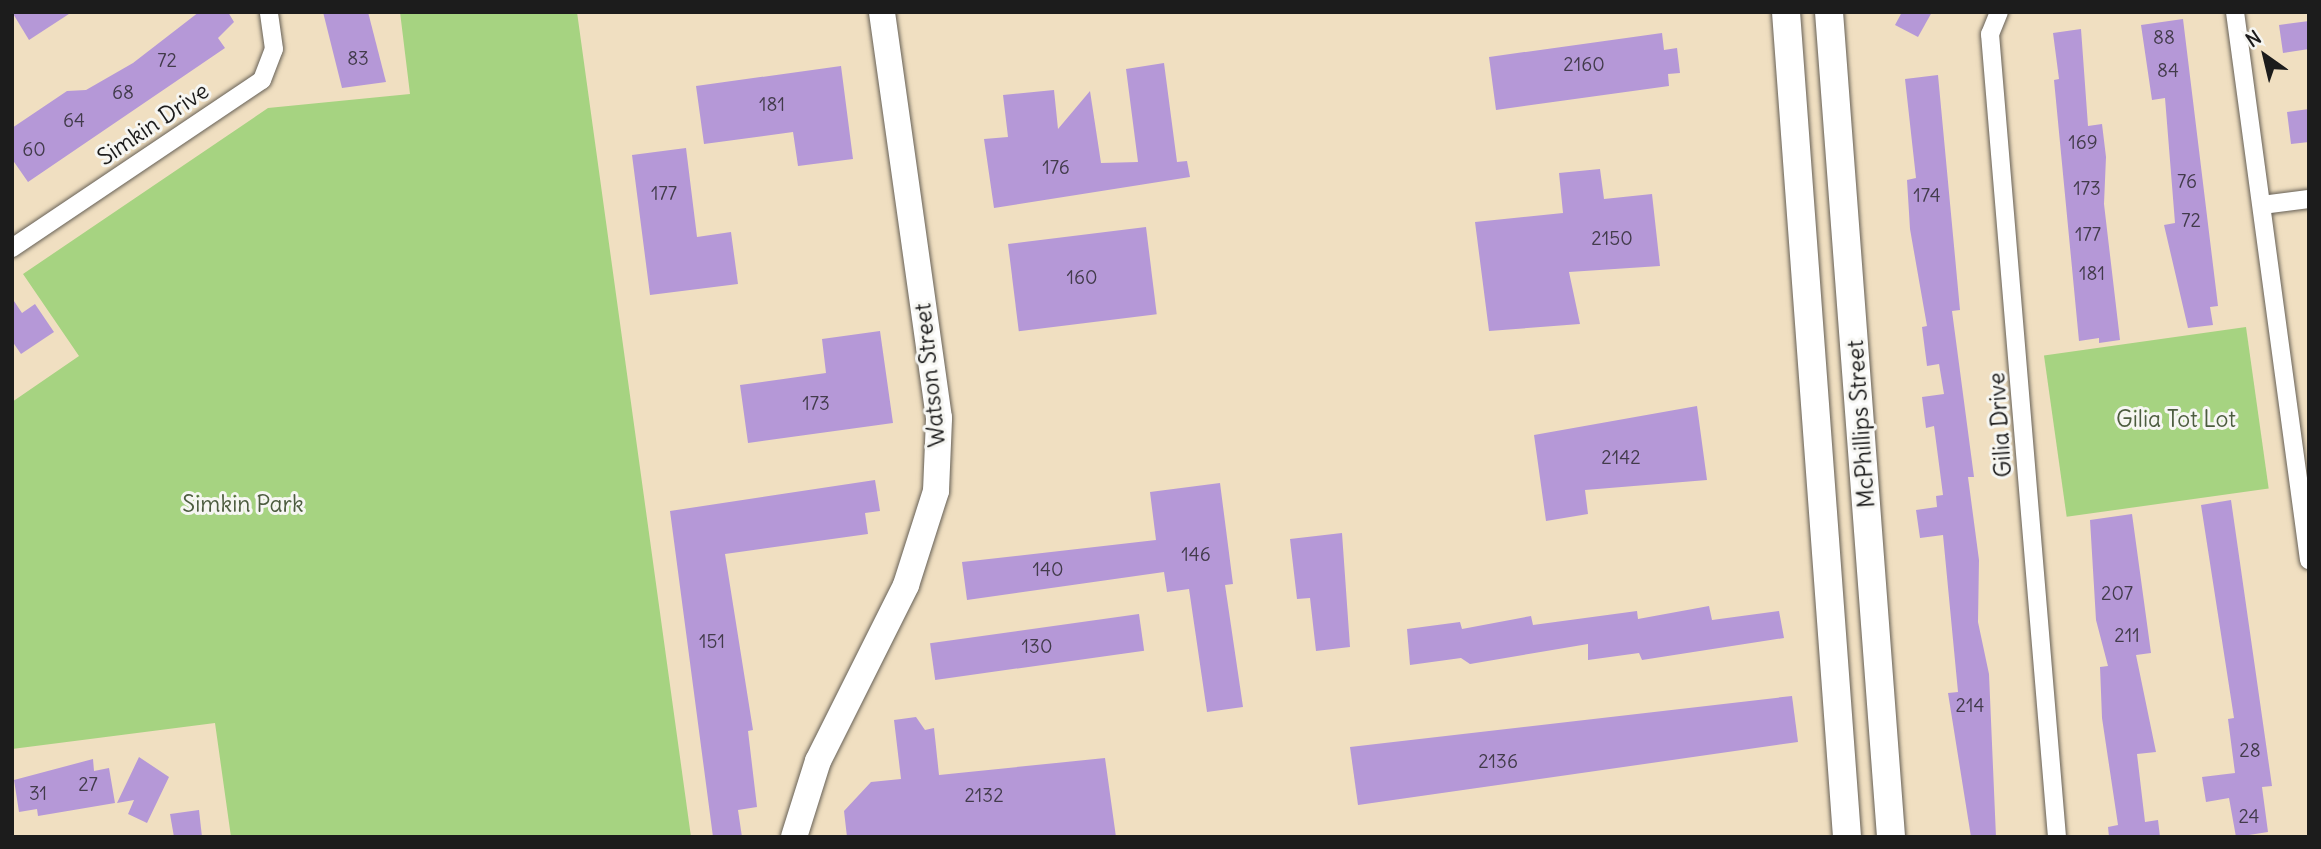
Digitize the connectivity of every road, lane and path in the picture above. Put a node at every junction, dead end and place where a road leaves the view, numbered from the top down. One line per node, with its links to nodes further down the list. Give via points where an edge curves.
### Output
1 (268, 12): 9 (street, Simkin Drive, via 274,50 262,80)
2 (881, 12): 16 (street, Watson Street, via 939,418 936,491 906,585 818,761)
3 (1786, 12): 12 (main road, McPhillips Street)
4 (1829, 12): 11 (main road, McPhillips Street)
5 (1999, 12): 19 (street, Gilia Drive, via 1990,34)
6 (2235, 12): 8 (street)
7 (2309, 199): 8 (street)
8 (2262, 205): 10 (street)
9 (12, 248)
10 (2303, 466): 13 (street)
11 (1869, 533): 12 (main road); 14 (main road, McPhillips Street)
12 (1825, 536): 15 (main road, McPhillips Street)
13 (2309, 560)
14 (1878, 665): 15 (main road); 18 (main road, McPhillips Street)
15 (1835, 671): 17 (main road, McPhillips Street)
16 (794, 837)
17 (1847, 837)
18 (1891, 837)
19 (2057, 837)

